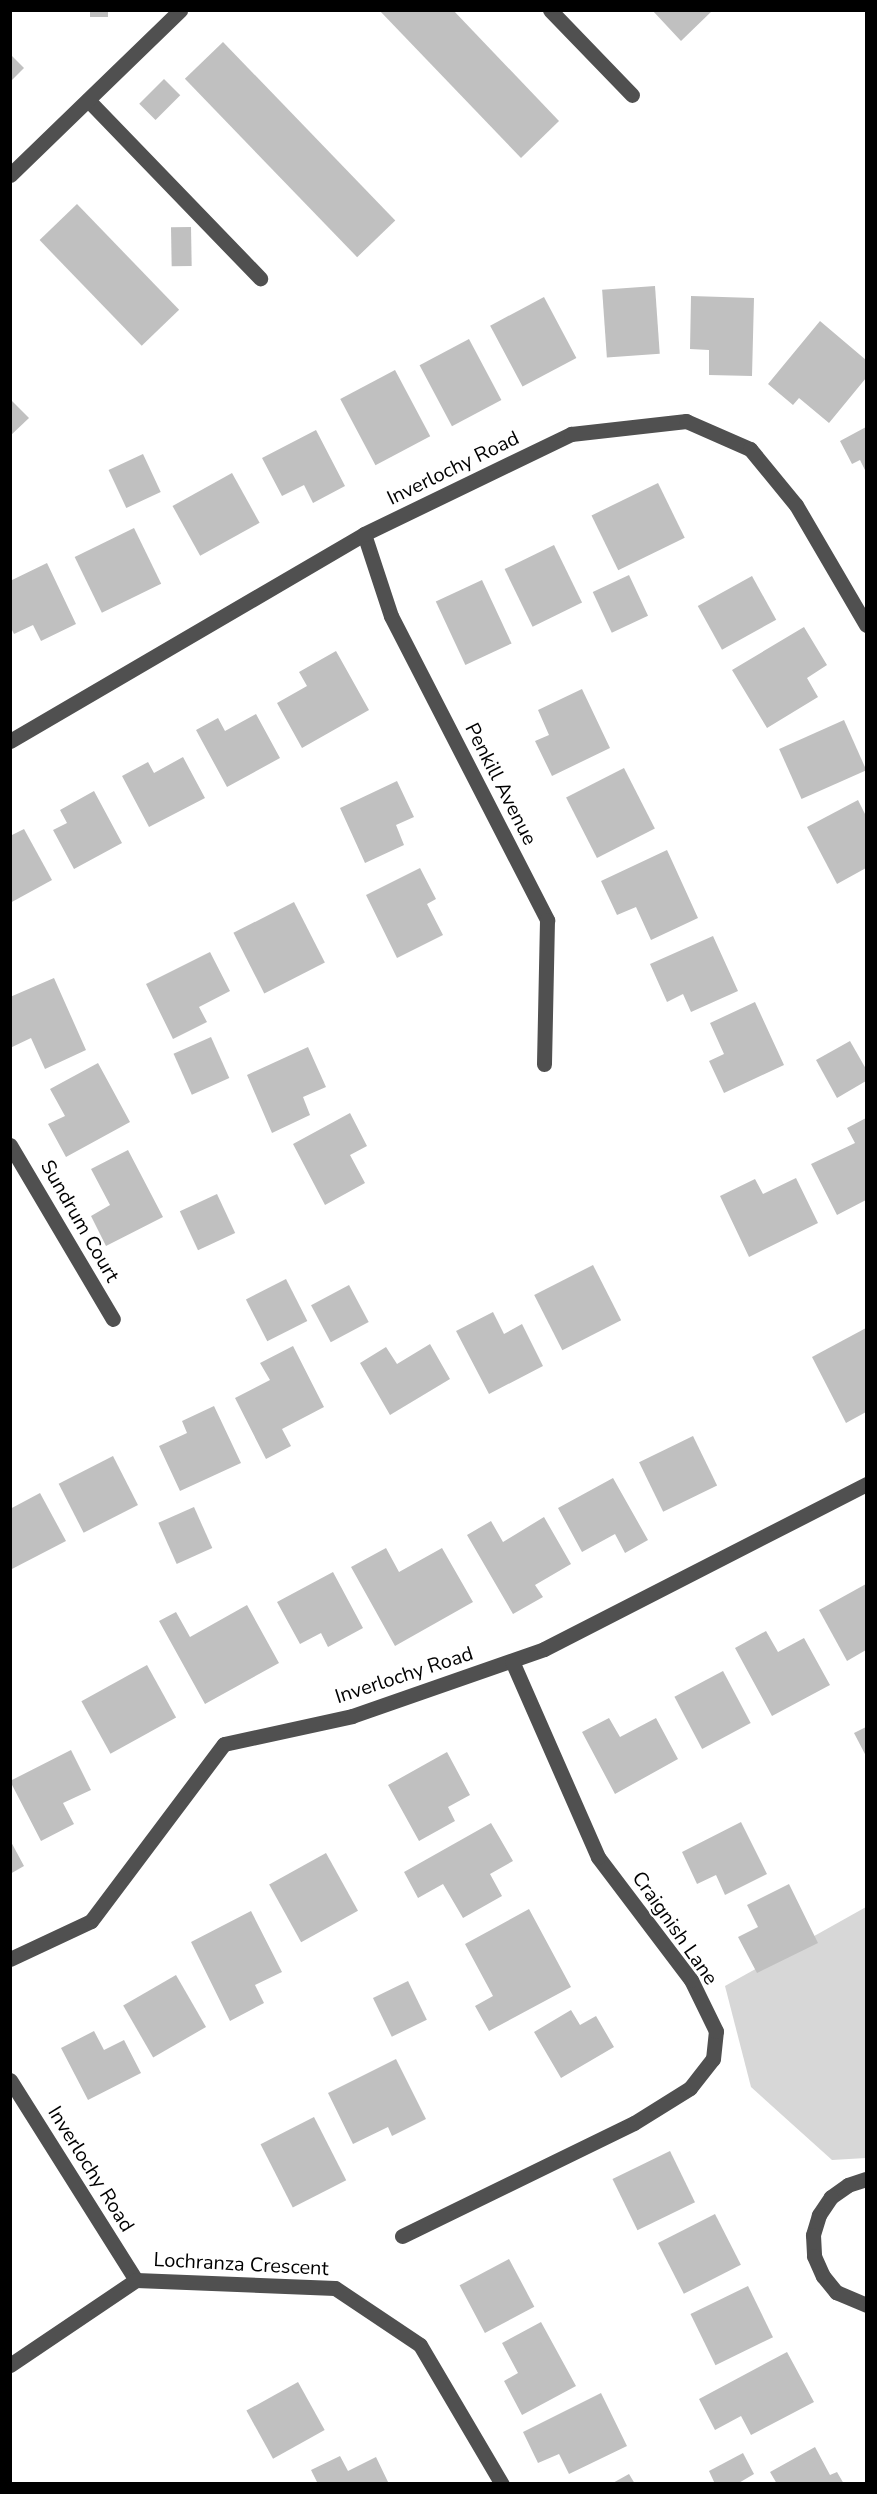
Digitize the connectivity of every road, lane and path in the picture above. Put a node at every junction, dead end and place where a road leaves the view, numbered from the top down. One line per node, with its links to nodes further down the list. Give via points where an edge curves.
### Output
1 (180, 10): 4 (street)
2 (550, 10): 3 (street)
3 (632, 95)
4 (88, 100): 5 (street); 6 (street)
5 (10, 175)
6 (260, 278)
7 (364, 534): 8 (street, Inverlochy Road, via 571,434 686,421 750,448 796,505); 9 (street, Inverlochy Road); 10 (street, Penkill Avenue, via 391,616 548,920)
8 (867, 626)
9 (10, 741)
10 (544, 1064)
11 (10, 1144): 12 (street, Sundrum Court)
12 (113, 1319)
13 (867, 1484): 14 (street, Inverlochy Road, via 544,1649)
14 (512, 1661): 15 (street, Inverlochy Road, via 352,1716 224,1744 91,1921); 18 (street, Craignish Lane, via 598,1857 691,1980 716,2031 713,2059 690,2088 634,2123)
15 (10, 1959)
16 (10, 2080): 19 (street, Inverlochy Road)
17 (867, 2179): 20 (street, via 848,2185 831,2197 819,2215 813,2235 814,2256 823,2276 836,2292)
18 (402, 2236)
19 (136, 2280): 21 (street); 22 (street, Lochranza Crescent, via 335,2288 420,2345)
20 (867, 2305)
21 (10, 2365)
22 (502, 2484)

